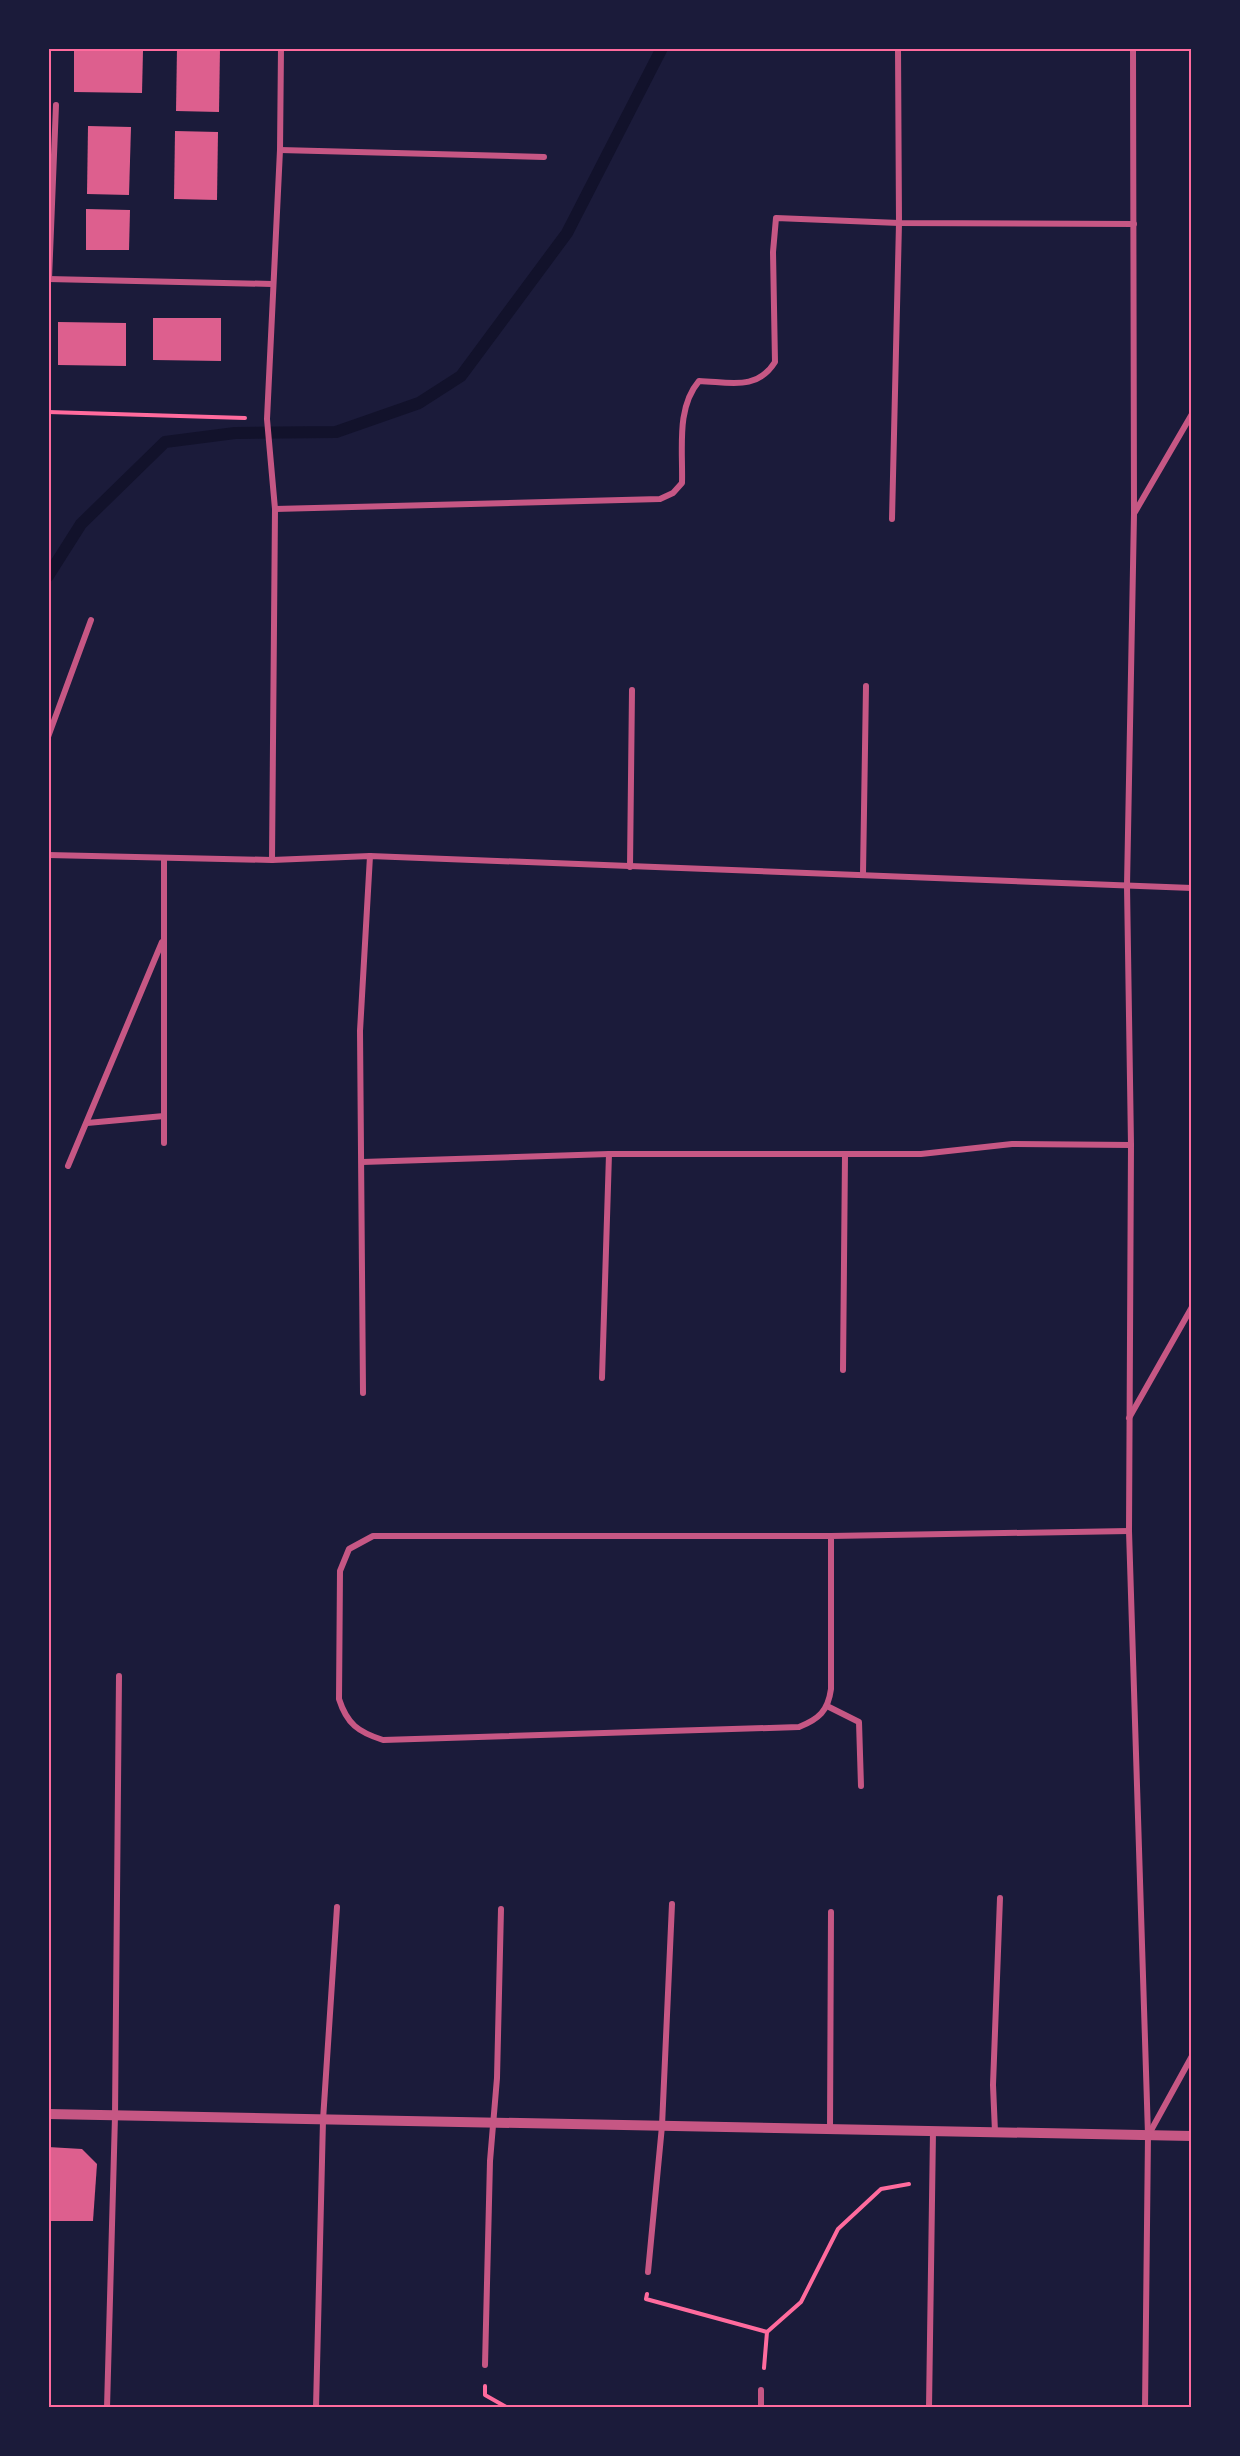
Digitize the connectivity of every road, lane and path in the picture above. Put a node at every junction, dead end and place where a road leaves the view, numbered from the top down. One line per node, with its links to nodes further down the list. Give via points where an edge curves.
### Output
1 (281, 48): 5 (street)
2 (898, 48): 7 (street)
3 (1132, 48): 8 (street)
4 (56, 105): 9 (street)
5 (280, 150): 6 (street); 10 (street)
6 (544, 157)
7 (899, 223): 8 (street); 14 (street, via 776,218 775,362 766,375 752,382 699,381 688,394 684,408 682,483 660,499); 16 (street)
8 (1134, 224): 15 (street)
9 (48, 279): 10 (street)
10 (272, 284): 13 (street)
11 (48, 412): 13 (path)
12 (1192, 414): 15 (street)
13 (267, 419): 14 (street)
14 (275, 509): 24 (street)
15 (1134, 514): 27 (street)
16 (892, 519)
17 (90, 620): 20 (street)
18 (866, 686): 26 (street)
19 (632, 690): 25 (street)
20 (48, 737)
21 (48, 855): 23 (street)
22 (370, 856): 24 (street); 25 (street); 36 (street, via 360,1031)
23 (164, 859): 24 (street); 29 (street)
24 (272, 860)
25 (630, 867): 26 (street)
26 (863, 874): 27 (street)
27 (1126, 886): 28 (street); 33 (street)
28 (1192, 888)
29 (164, 938): 30 (street); 31 (street)
30 (164, 1116): 31 (street); 32 (street)
31 (87, 1123): 37 (street)
32 (164, 1143)
33 (1131, 1145): 35 (street, via 1012,1144 921,1154); 42 (street)
34 (609, 1154): 35 (street); 36 (street); 40 (street)
35 (845, 1155): 39 (street)
36 (362, 1162): 41 (street)
37 (68, 1166)
38 (1192, 1307): 42 (street)
39 (843, 1370)
40 (602, 1378)
41 (363, 1393)
42 (1129, 1419): 43 (street)
43 (1129, 1532): 44 (street); 62 (street)
44 (831, 1536): 46 (street); 46 (street, via 373,1536 349,1549 340,1571 339,1699 352,1726 383,1740 799,1727 816,1720)
45 (119, 1676): 55 (street)
46 (829, 1707): 47 (street, via 859,1722)
47 (861, 1786)
48 (1000, 1898): 61 (street, via 993,2085)
49 (672, 1904): 58 (street)
50 (337, 1906): 56 (street)
51 (501, 1910): 57 (street)
52 (831, 1912): 59 (street)
53 (1192, 2056): 62 (street)
54 (48, 2114): 55 (street)
55 (116, 2116): 56 (street); 69 (street)
56 (323, 2120): 57 (street); 70 (street)
57 (494, 2123): 58 (street); 67 (street)
58 (662, 2126): 59 (street); 65 (street)
59 (830, 2130): 60 (street)
60 (933, 2131): 61 (street); 64 (street)
61 (995, 2132): 62 (street)
62 (1148, 2135): 63 (street); 73 (street)
63 (1192, 2136)
64 (934, 2180): 66 (path, via 881,2189 838,2229 801,2302); 72 (street)
65 (648, 2272): 66 (path, via 646,2299)
66 (767, 2332): 68 (path)
67 (486, 2365)
68 (761, 2390): 71 (street)
69 (107, 2408)
70 (316, 2408)
71 (761, 2408)
72 (929, 2408)
73 (1145, 2408)

